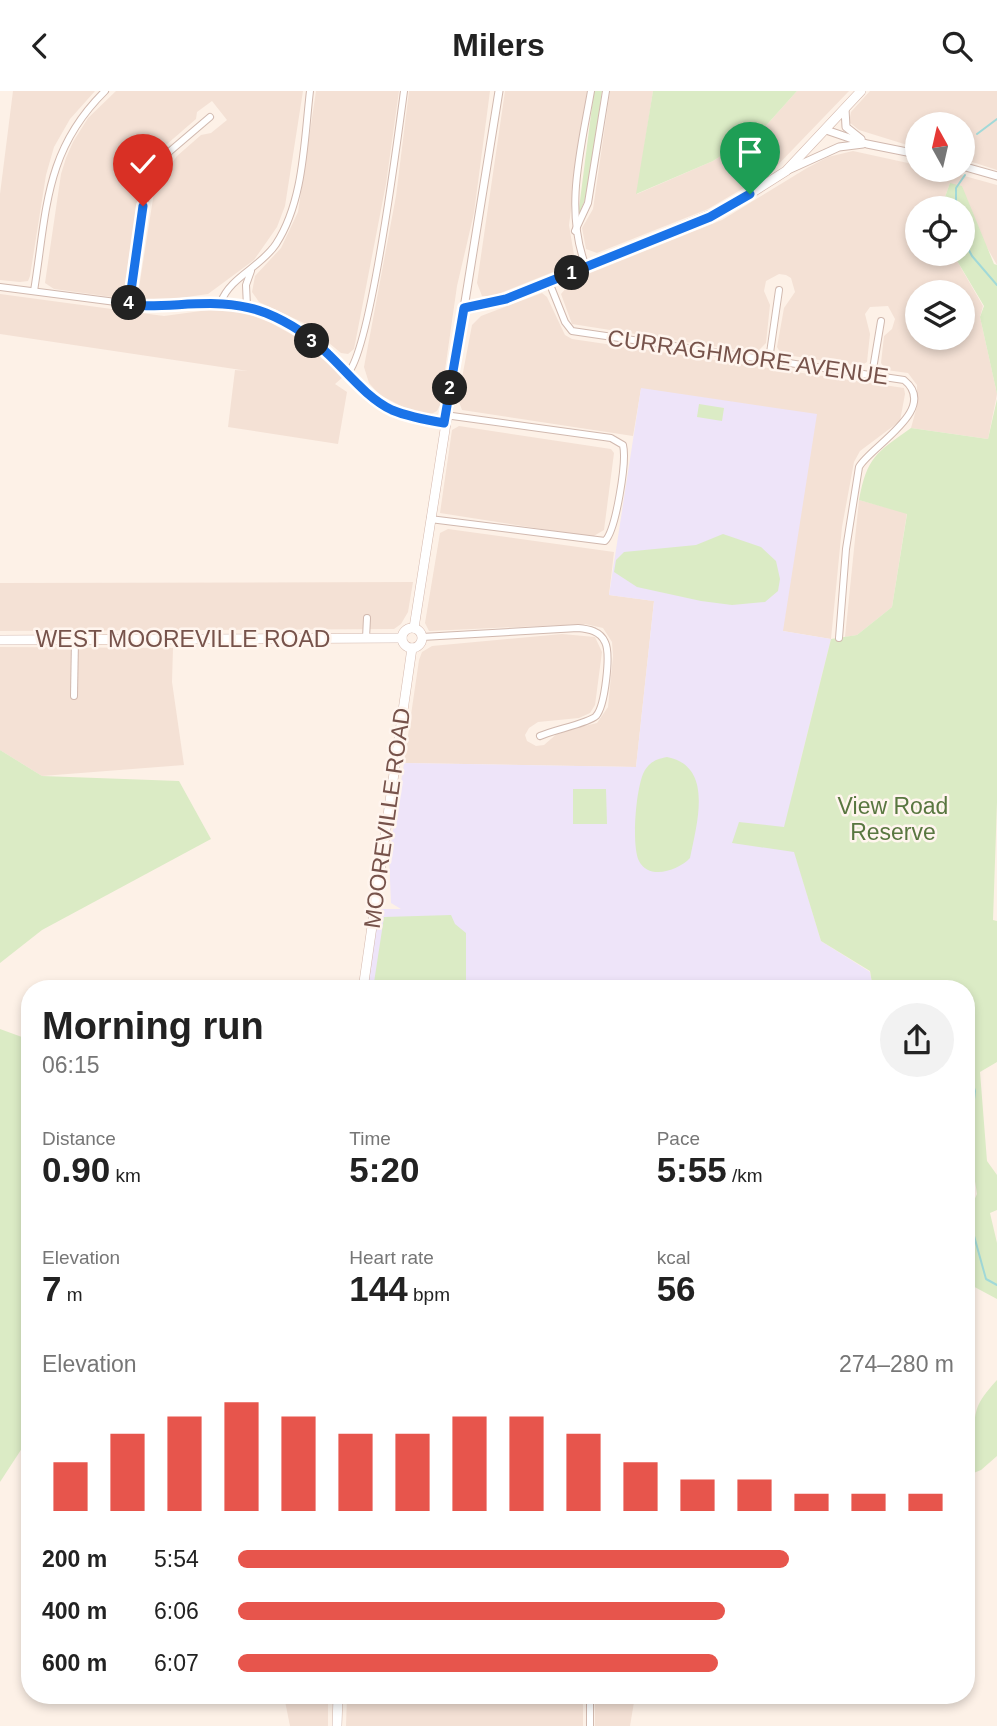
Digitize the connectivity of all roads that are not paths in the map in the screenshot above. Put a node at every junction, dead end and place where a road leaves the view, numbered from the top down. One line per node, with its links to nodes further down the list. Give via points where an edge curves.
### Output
1 (105, 91): 22 (street, via 83,113 58,160)
2 (310, 91): 18 (street, via 292,208 275,245)
3 (404, 91): 29 (street, via 368,307 358,356)
4 (499, 91): 26 (street)
5 (591, 91): 16 (street)
6 (606, 91): 16 (street, via 588,203)
7 (861, 91): 8 (main road)
8 (845, 109): 10 (main road); 11 (street, via 846,127)
9 (210, 117): 24 (street, via 169,152 148,188)
10 (826, 130): 11 (street); 14 (main road)
11 (867, 143): 12 (street); 14 (street, via 839,147)
12 (905, 151)
13 (975, 170): 15 (street)
14 (786, 171): 17 (main road, via 710,217)
15 (997, 176)
16 (574, 233): 17 (street)
17 (586, 267): 19 (main road)
18 (251, 271): 23 (street, via 224,293); 25 (street)
19 (549, 282): 26 (main road); 28 (street, CURRAGHMORE AVENUE, via 572,331)
20 (0, 287): 22 (street)
21 (779, 290): 28 (street)
22 (34, 291): 24 (street)
23 (221, 302): 24 (street, via 162,308); 25 (street)
24 (129, 305)
25 (247, 307): 29 (street, via 292,326)
26 (464, 308): 31 (main road)
27 (881, 321): 30 (street)
28 (769, 360): 30 (street, CURRAGHMORE AVENUE)
29 (348, 373): 31 (street, via 390,409)
30 (872, 375): 38 (street, CURRAGHMORE AVENUE, via 904,380 913,392 906,423 865,456 859,467)
31 (445, 419): 32 (main road); 32 (street, via 611,438 623,445 624,457 613,529 605,541)
32 (430, 519): 34 (main road)
33 (367, 618): 36 (street)
34 (414, 628): 35 (main road); 37 (main road)
35 (422, 637): 41 (main road, via 420,645); 43 (street, via 565,628 589,629 601,635 608,659 599,713 589,721)
36 (366, 638): 37 (main road, WEST MOOREVILLE ROAD); 39 (main road, WEST MOOREVILLE ROAD)
37 (402, 638): 41 (main road)
38 (839, 638)
39 (75, 639): 40 (main road, WEST MOOREVILLE ROAD); 42 (street)
40 (0, 640)
41 (412, 648): 44 (main road, MOOREVILLE ROAD)
42 (74, 696)
43 (540, 736)
44 (364, 980)
45 (338, 1704): 47 (main road)
46 (590, 1704): 48 (street)
47 (337, 1726)
48 (590, 1726)

